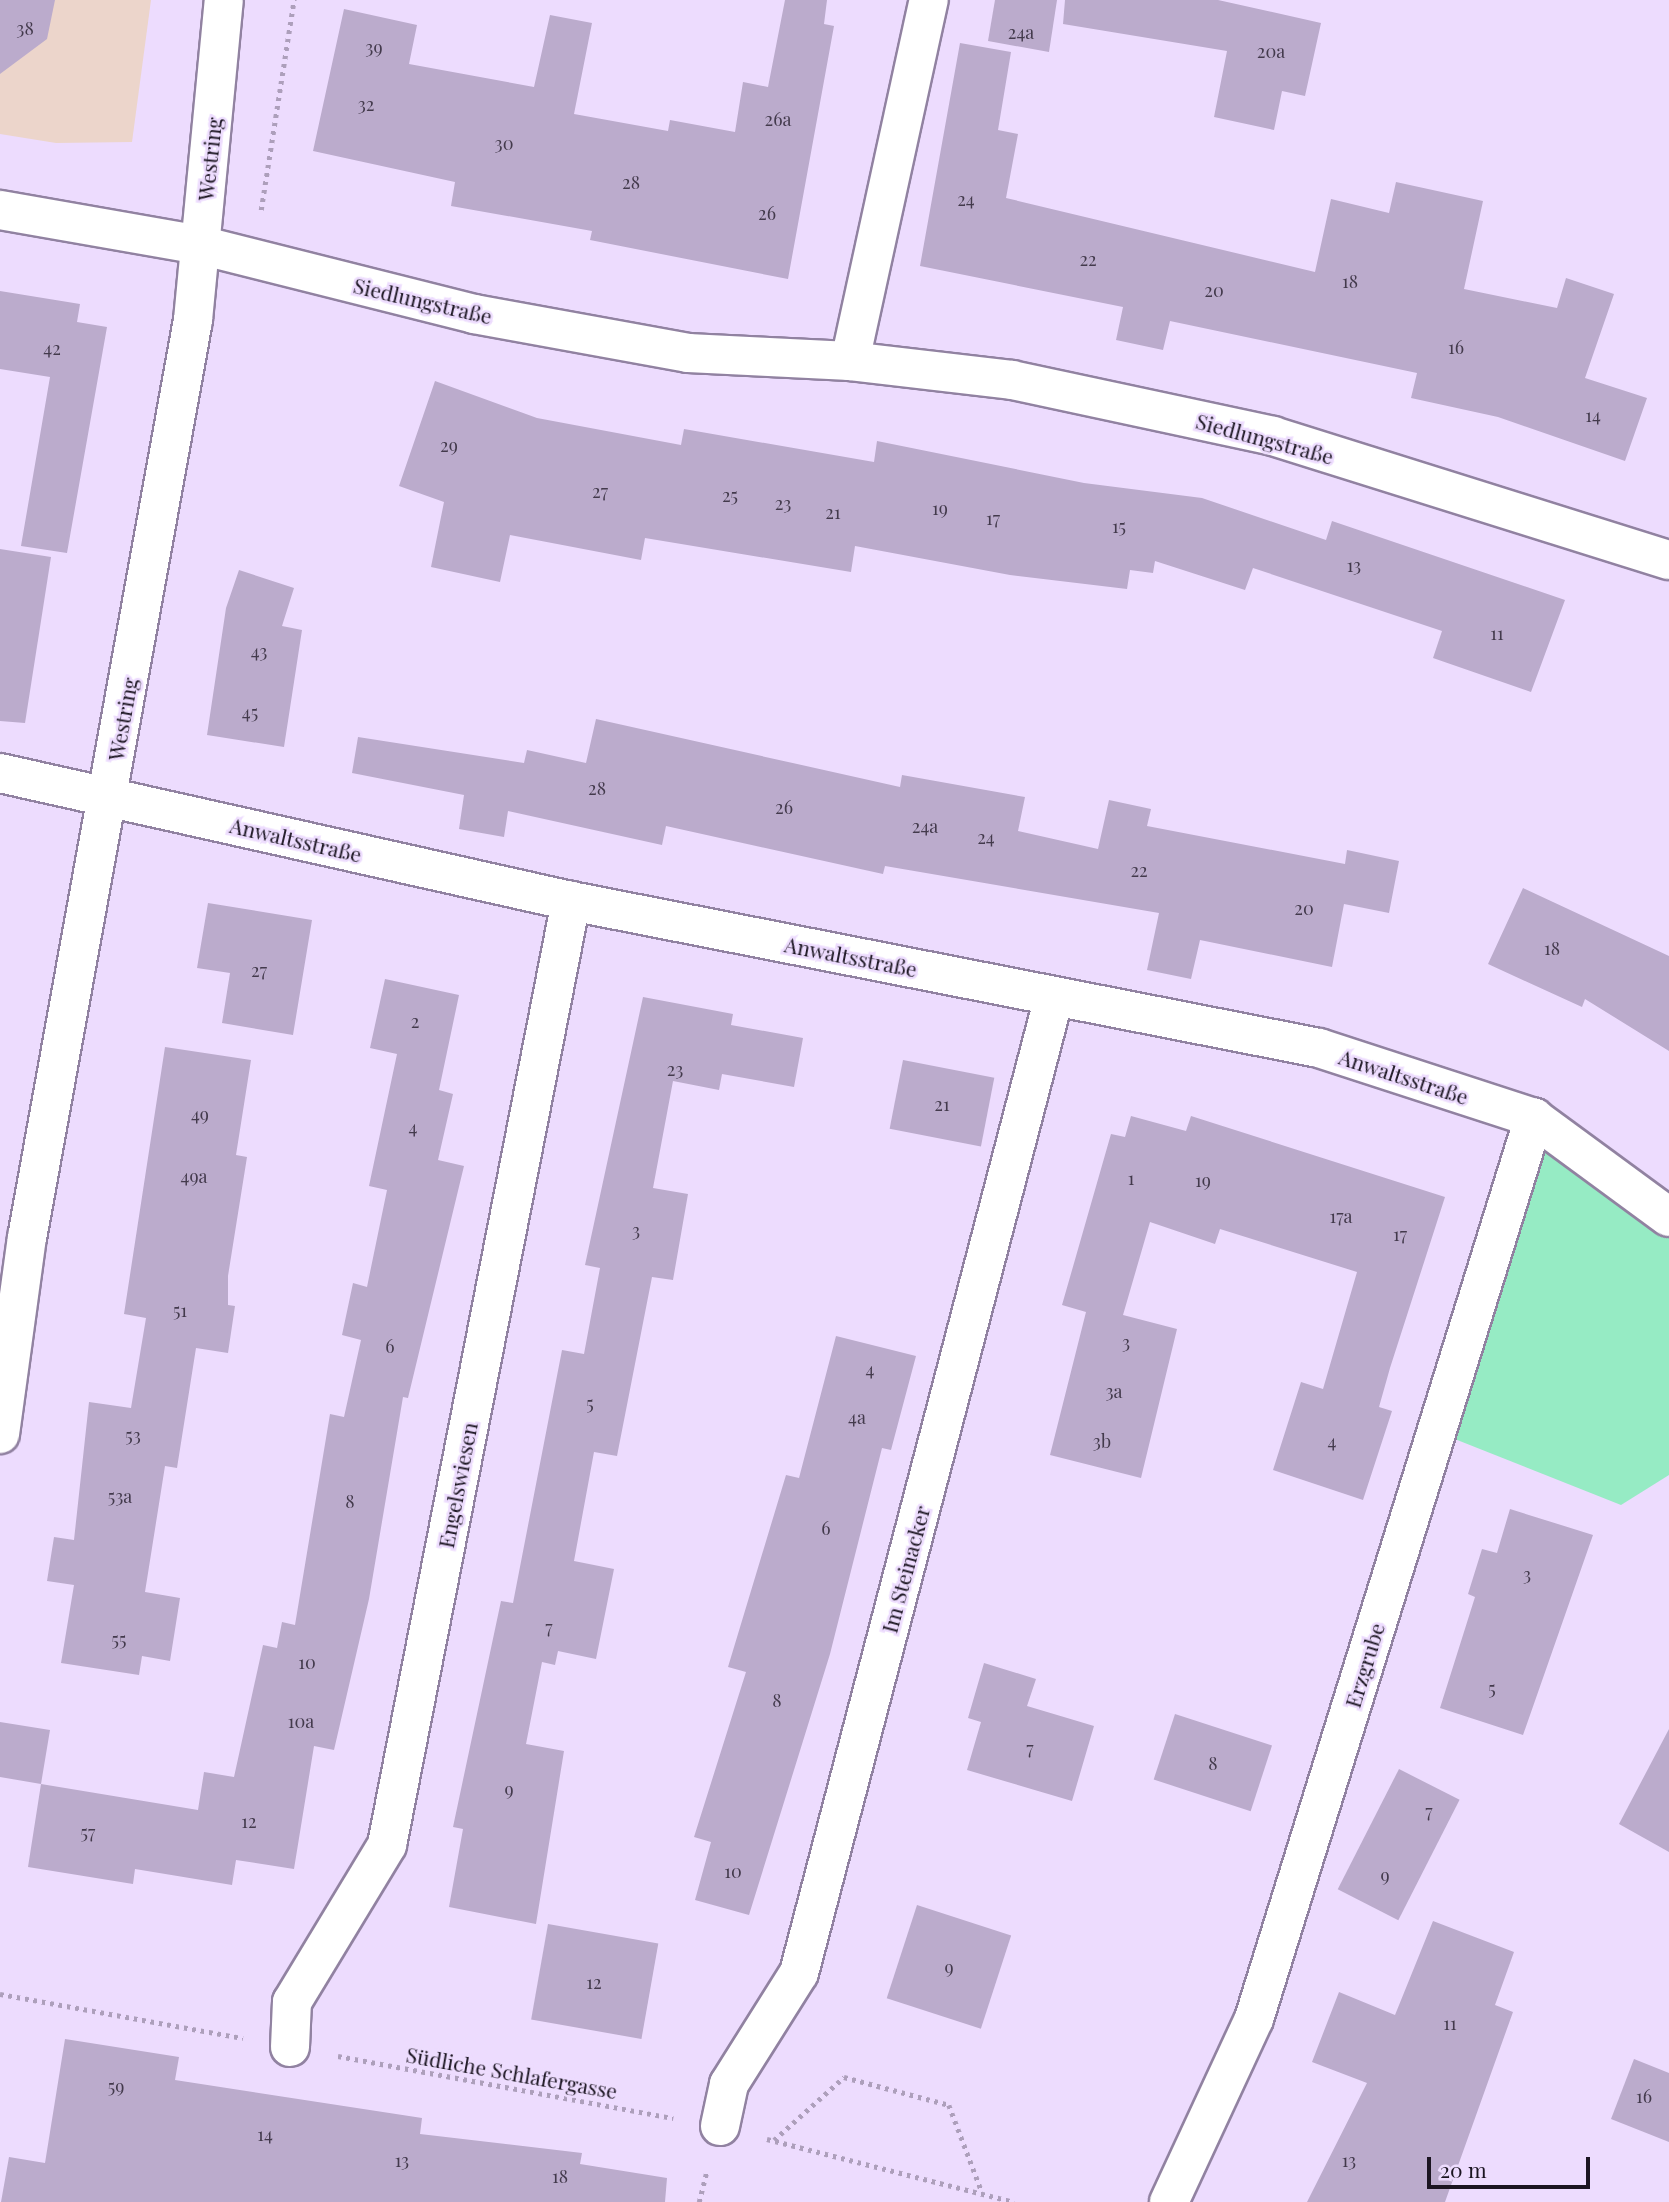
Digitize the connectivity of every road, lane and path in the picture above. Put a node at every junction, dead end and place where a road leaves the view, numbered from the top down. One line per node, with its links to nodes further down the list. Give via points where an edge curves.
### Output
1 (224, 0): 5 (street, Westring)
2 (294, 0): 6 (path)
3 (929, 0): 7 (street)
4 (0, 210): 5 (street, Siedlungstraße)
5 (200, 245): 6 (street, Siedlungstraße); 10 (street, Westring, via 192,320)
6 (254, 259): 7 (street, Siedlungstraße, via 474,314 674,350)
7 (850, 361): 8 (street, Siedlungstraße, via 1012,380 1273,436)
8 (1669, 560)
9 (0, 774): 10 (street, Anwaltsstraße)
10 (108, 797): 11 (street, Anwaltsstraße); 15 (street, Westring)
11 (571, 901): 12 (street, Anwaltsstraße); 18 (street, Engelswiesen, via 387,1845 292,2002)
12 (1054, 997): 13 (street, Anwaltsstraße, via 1320,1048); 19 (street, Im Steinacker, via 799,1973 729,2084)
13 (1534, 1118): 14 (street, Anwaltsstraße); 23 (street, Erzgrube, via 1254,2019)
14 (1669, 1217)
15 (14, 1236): 16 (street, Westring)
16 (0, 1434)
17 (0, 1994): 18 (path, Südliche Schlafergasse)
18 (290, 2047): 19 (path, Südliche Schlafergasse)
19 (720, 2126): 20 (path, Südliche Schlafergasse)
20 (773, 2140): 21 (path, Südliche Schlafergasse); 21 (path, via 844,2077 949,2105)
21 (982, 2193): 22 (path, Südliche Schlafergasse)
22 (1014, 2202)
23 (1169, 2202)

